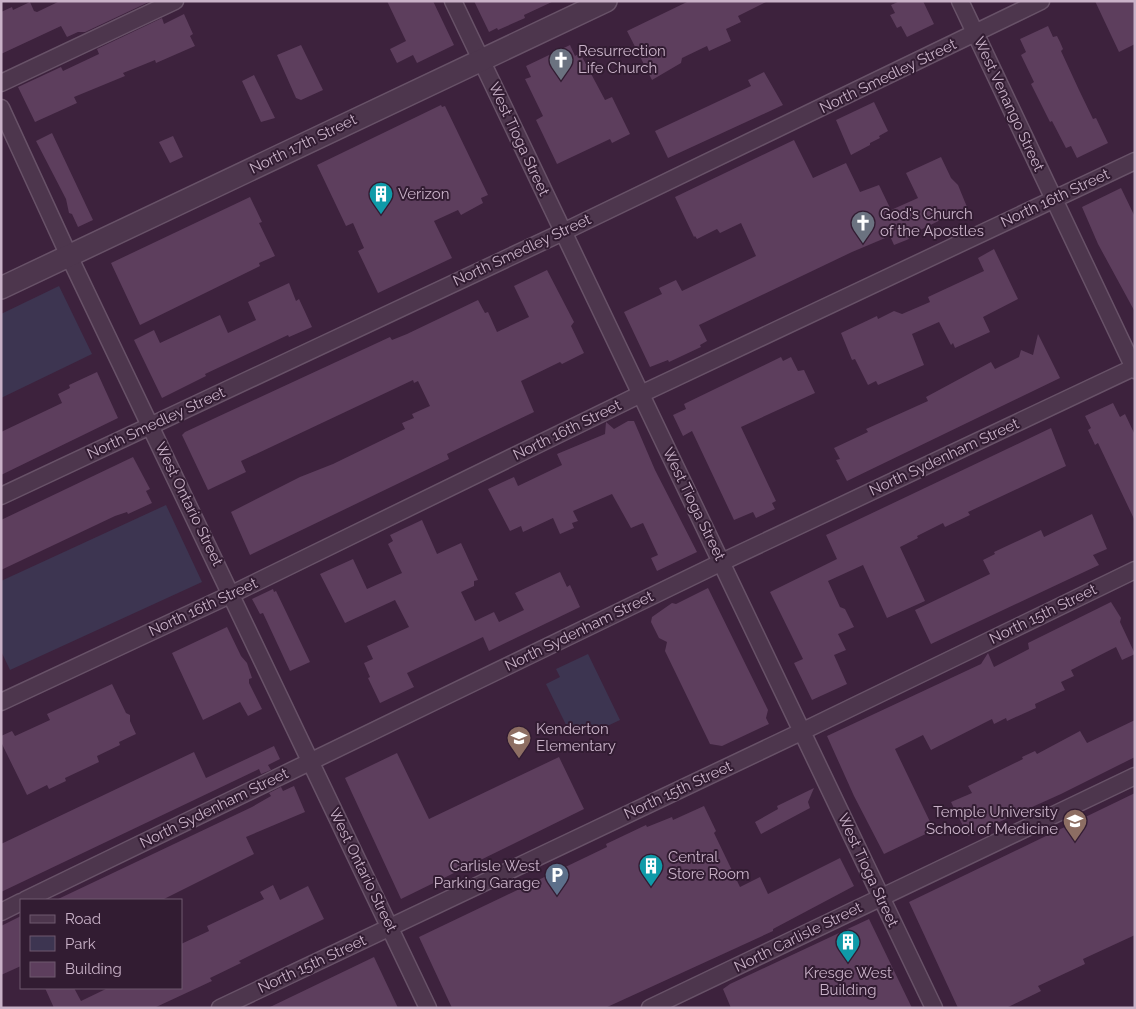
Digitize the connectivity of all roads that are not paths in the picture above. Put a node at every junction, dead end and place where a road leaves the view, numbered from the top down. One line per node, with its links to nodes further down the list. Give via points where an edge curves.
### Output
1 (175, 1): 8 (street)
2 (453, 1): 7 (street, West Tioga Street)
3 (606, 1): 7 (street, North 17th Street)
4 (960, 1): 6 (street, West Venango Street)
5 (1041, 1): 6 (street, North Smedley Street)
6 (976, 34): 11 (street, West Venango Street); 12 (street, North Smedley Street)
7 (481, 59): 12 (street, West Tioga Street); 13 (street, North 17th Street)
8 (1, 83)
9 (1, 108): 13 (street, West Ontario Street)
10 (1135, 160): 11 (street, North 16th Street)
11 (1054, 199): 15 (street, West Venango Street); 16 (street, North 16th Street)
12 (563, 232): 16 (street, West Tioga Street); 17 (street, North Smedley Street)
13 (69, 256): 14 (street, North 17th Street); 17 (street, West Ontario Street)
14 (1, 288)
15 (1134, 368): 19 (street, North Sydenham Street)
16 (641, 394): 19 (street, West Tioga Street); 21 (street, North 16th Street)
17 (151, 425): 18 (street, North Smedley Street); 21 (street, West Ontario Street)
18 (1, 496)
19 (722, 562): 23 (street, West Tioga Street); 24 (street, North Sydenham Street)
20 (1135, 570): 23 (street, North 15th Street)
21 (232, 594): 22 (street, North 16th Street); 24 (street, West Ontario Street)
22 (1, 702)
23 (803, 731): 26 (street, West Tioga Street); 30 (street, North 15th Street)
24 (310, 761): 27 (street, North Sydenham Street); 30 (street, West Ontario Street)
25 (1135, 776): 26 (street, North Carlisle Street)
26 (880, 898): 33 (street, North Carlisle Street); 34 (street, West Tioga Street)
27 (27, 899)
28 (20, 902): 29 (street)
29 (1, 912)
30 (390, 926): 31 (street, North 15th Street); 32 (street, West Ontario Street)
31 (220, 1008)
32 (428, 1008)
33 (650, 1008)
34 (934, 1008)

